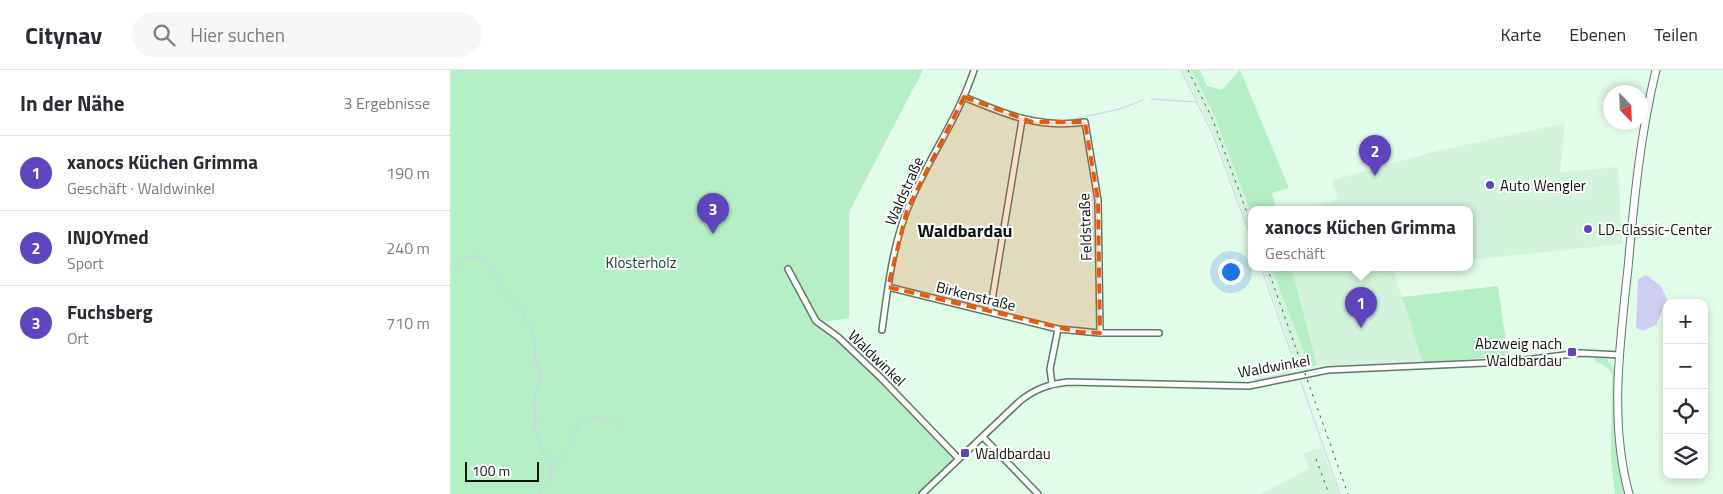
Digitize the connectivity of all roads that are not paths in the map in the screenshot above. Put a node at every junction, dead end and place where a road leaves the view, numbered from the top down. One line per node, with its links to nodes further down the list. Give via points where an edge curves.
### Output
1 (974, 70): 3 (street, Waldstraße)
2 (1656, 70): 12 (main road, via 1642,128)
3 (964, 97): 4 (street); 6 (street, Waldstraße, via 907,210 893,256)
4 (1022, 120): 7 (street); 10 (street, Feldstraße, via 1052,124 1085,122 1098,200)
5 (788, 269): 15 (street, Waldwinkel, via 816,320 882,378)
6 (888, 288): 7 (street, Birkenstraße); 9 (street, Waldstraße)
7 (990, 312): 8 (street, Birkenstraße)
8 (1058, 329): 10 (street, Birkenstraße); 13 (street, via 1050,369)
9 (882, 330)
10 (1100, 333): 11 (street, Birkenstraße)
11 (1159, 333)
12 (1620, 355): 13 (street, Waldwinkel, via 1582,353 1507,362 1328,370 1249,386); 18 (main road, via 1619,451)
13 (1052, 384): 14 (street, Waldwinkel, via 1020,401)
14 (983, 437): 15 (street, Waldwinkel); 17 (street)
15 (959, 459): 16 (street, Waldwinkel)
16 (922, 494)
17 (1038, 494)
18 (1629, 494)

